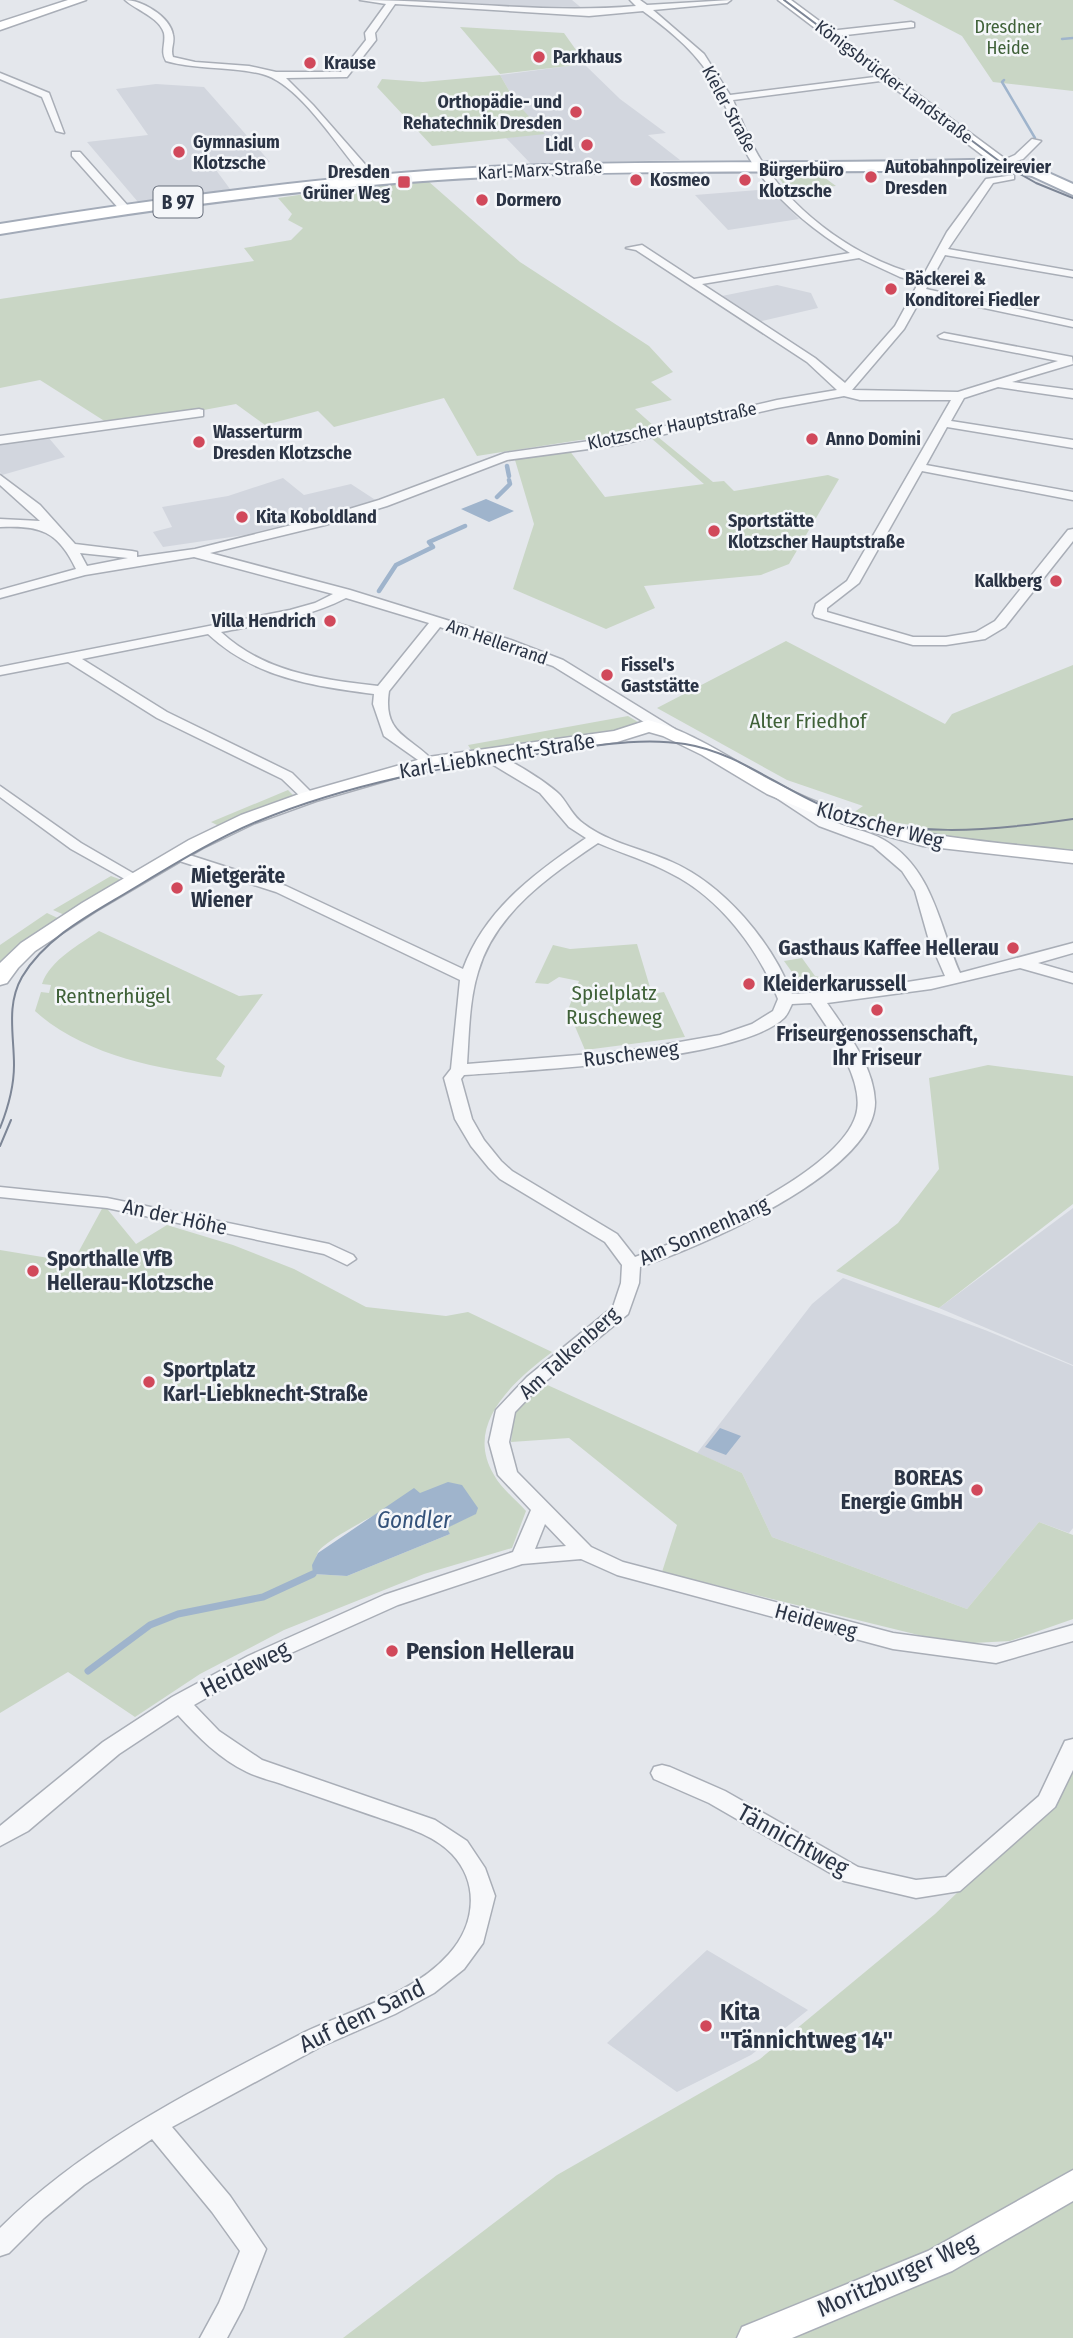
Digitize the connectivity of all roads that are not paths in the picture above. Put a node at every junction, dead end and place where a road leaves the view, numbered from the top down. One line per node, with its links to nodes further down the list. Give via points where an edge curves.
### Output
1 (80, 0): 10 (street)
2 (129, 0): 12 (street, via 162,21 169,35 169,59)
3 (364, 0): 7 (street)
4 (635, 0): 8 (street, Kieler Straße)
5 (727, 0): 8 (street)
6 (784, 0): 11 (street, Königsbrücker Landstraße)
7 (392, 2): 8 (street, via 574,13); 12 (street, via 345,75)
8 (646, 9): 15 (street, Kieler Straße, via 706,62)
9 (911, 24): 11 (street)
10 (0, 26)
11 (829, 34): 14 (street, Königsbrücker Landstraße)
12 (276, 75): 21 (street)
13 (0, 76): 16 (street, via 46,95)
14 (888, 78): 15 (street); 20 (street, Königsbrücker Landstraße)
15 (727, 98): 19 (street, Kieler Straße)
16 (61, 131)
17 (1036, 141): 20 (street)
18 (76, 154): 24 (street)
19 (758, 165): 20 (main road, Karl-Marx-Straße / B 97, via 957,166); 21 (main road, Karl-Marx-Straße / B 97, via 548,169); 28 (street, Kieler Straße, via 804,215)
20 (1007, 175): 22 (main road, Königsbrücker Landstraße, via 1037,173); 23 (main road, Königsbrücker Landstraße); 27 (street, via 990,181)
21 (373, 180): 24 (main road, Karl-Marx-Straße / B 97)
22 (1073, 190)
23 (1073, 203)
24 (125, 209): 25 (main road, Karl-Marx-Straße / B 97)
25 (0, 229)
26 (631, 248): 30 (street, via 638,247)
27 (940, 251): 29 (street); 31 (street)
28 (860, 255): 30 (street); 31 (street, Kieler Straße)
29 (1073, 274)
30 (690, 283): 35 (street)
31 (924, 286): 32 (street, Kieler Straße); 36 (street, via 900,327)
32 (1073, 324)
33 (944, 335): 34 (street)
34 (1073, 360): 37 (street, Klotzscher Hauptstraße)
35 (825, 371): 36 (street); 38 (street)
36 (863, 371): 38 (street)
37 (999, 384): 39 (street); 40 (street, Klotzscher Hauptstraße)
38 (844, 392): 40 (street, Klotzscher Hauptstraße); 52 (street, Klotzscher Hauptstraße, via 618,441 505,457 383,503)
39 (1073, 394)
40 (959, 396): 42 (street)
41 (199, 414): 43 (street)
42 (943, 423): 44 (street); 45 (street)
43 (0, 440)
44 (1073, 444)
45 (918, 467): 47 (street); 50 (street, via 852,583 821,607 820,614 913,641 979,636 1000,624)
46 (0, 479): 49 (street)
47 (1073, 496)
48 (0, 523): 49 (street)
49 (52, 527): 51 (street)
50 (1073, 533)
51 (73, 548): 53 (street); 54 (street)
52 (195, 553): 53 (street); 55 (street, Am Hellerrand)
53 (157, 557): 54 (street)
54 (83, 571): 57 (street)
55 (322, 587): 56 (street, Am Hellerrand); 58 (street)
56 (345, 593): 58 (street); 59 (street, Am Hellerrand)
57 (0, 594)
58 (292, 614): 60 (street)
59 (438, 621): 63 (street); 64 (street, Am Hellerrand, via 558,663)
60 (212, 631): 61 (street); 63 (street, via 225,646 274,672)
61 (68, 656): 62 (street); 69 (street, via 162,715 287,776)
62 (0, 671)
63 (382, 691): 66 (street, via 380,704 389,733)
64 (670, 732): 65 (street, Karl-Liebknecht-Straße, via 648,726 617,736); 68 (street, Am Hellerrand)
65 (487, 755): 66 (street, Karl-Liebknecht-Straße); 70 (street, via 534,781 578,827)
66 (428, 763): 69 (street, Karl-Liebknecht-Straße)
67 (0, 790): 73 (street, via 76,846)
68 (774, 790): 72 (street, Klotzscher Weg, via 836,816 923,840); 78 (street, via 824,823 886,848 908,868 923,891)
69 (309, 797): 71 (street, Karl-Liebknecht-Straße, via 248,819)
70 (597, 837): 77 (street, via 550,869 512,905 478,949); 80 (street, via 683,873 712,897 781,981)
71 (175, 855): 73 (street, Karl-Liebknecht-Straße); 77 (street, via 281,889)
72 (1073, 857)
73 (135, 879): 76 (street, Karl-Liebknecht-Straße, via 28,947)
74 (1073, 948): 75 (street)
75 (1019, 963): 78 (street); 79 (street)
76 (1, 974)
77 (468, 978): 82 (street)
78 (954, 978): 81 (street)
79 (1073, 978)
80 (786, 999): 81 (street); 82 (street, Ruscheweg, via 779,1014 766,1023 696,1045)
81 (816, 999): 85 (street, Am Sonnenhang, via 859,1071 866,1105 856,1134 793,1189 750,1215)
82 (456, 1074): 85 (street, via 458,1112 473,1141 493,1163 611,1238)
83 (0, 1192): 84 (street, An der Höhe, via 107,1203 329,1250)
84 (347, 1259)
85 (631, 1264): 86 (street, Am Talkenberg, via 621,1310 534,1381 506,1410 499,1442 508,1475)
86 (541, 1510): 87 (street, Am Talkenberg); 88 (street)
87 (584, 1552): 88 (street, Heideweg); 89 (street, Heideweg, via 617,1568 893,1641 996,1655)
88 (521, 1557): 90 (street, Heideweg, via 391,1600 255,1661)
89 (1073, 1633)
90 (180, 1703): 93 (street, Heideweg, via 111,1748); 94 (street, Auf dem Sand, via 211,1737 254,1766 427,1826 458,1847 474,1868 484,1896 475,1936 456,1962 426,1986 312,2040)
91 (1073, 1747): 92 (street, Tännichtweg, via 1046,1801 952,1885 916,1889 852,1875 717,1797)
92 (662, 1773)
93 (0, 1837)
94 (155, 2124): 96 (street, Auf dem Sand, via 75,2177); 97 (street, via 253,2249)
95 (1073, 2184): 98 (street, Moritzburger Weg, via 940,2261)
96 (0, 2245)
97 (213, 2338)
98 (754, 2338)

